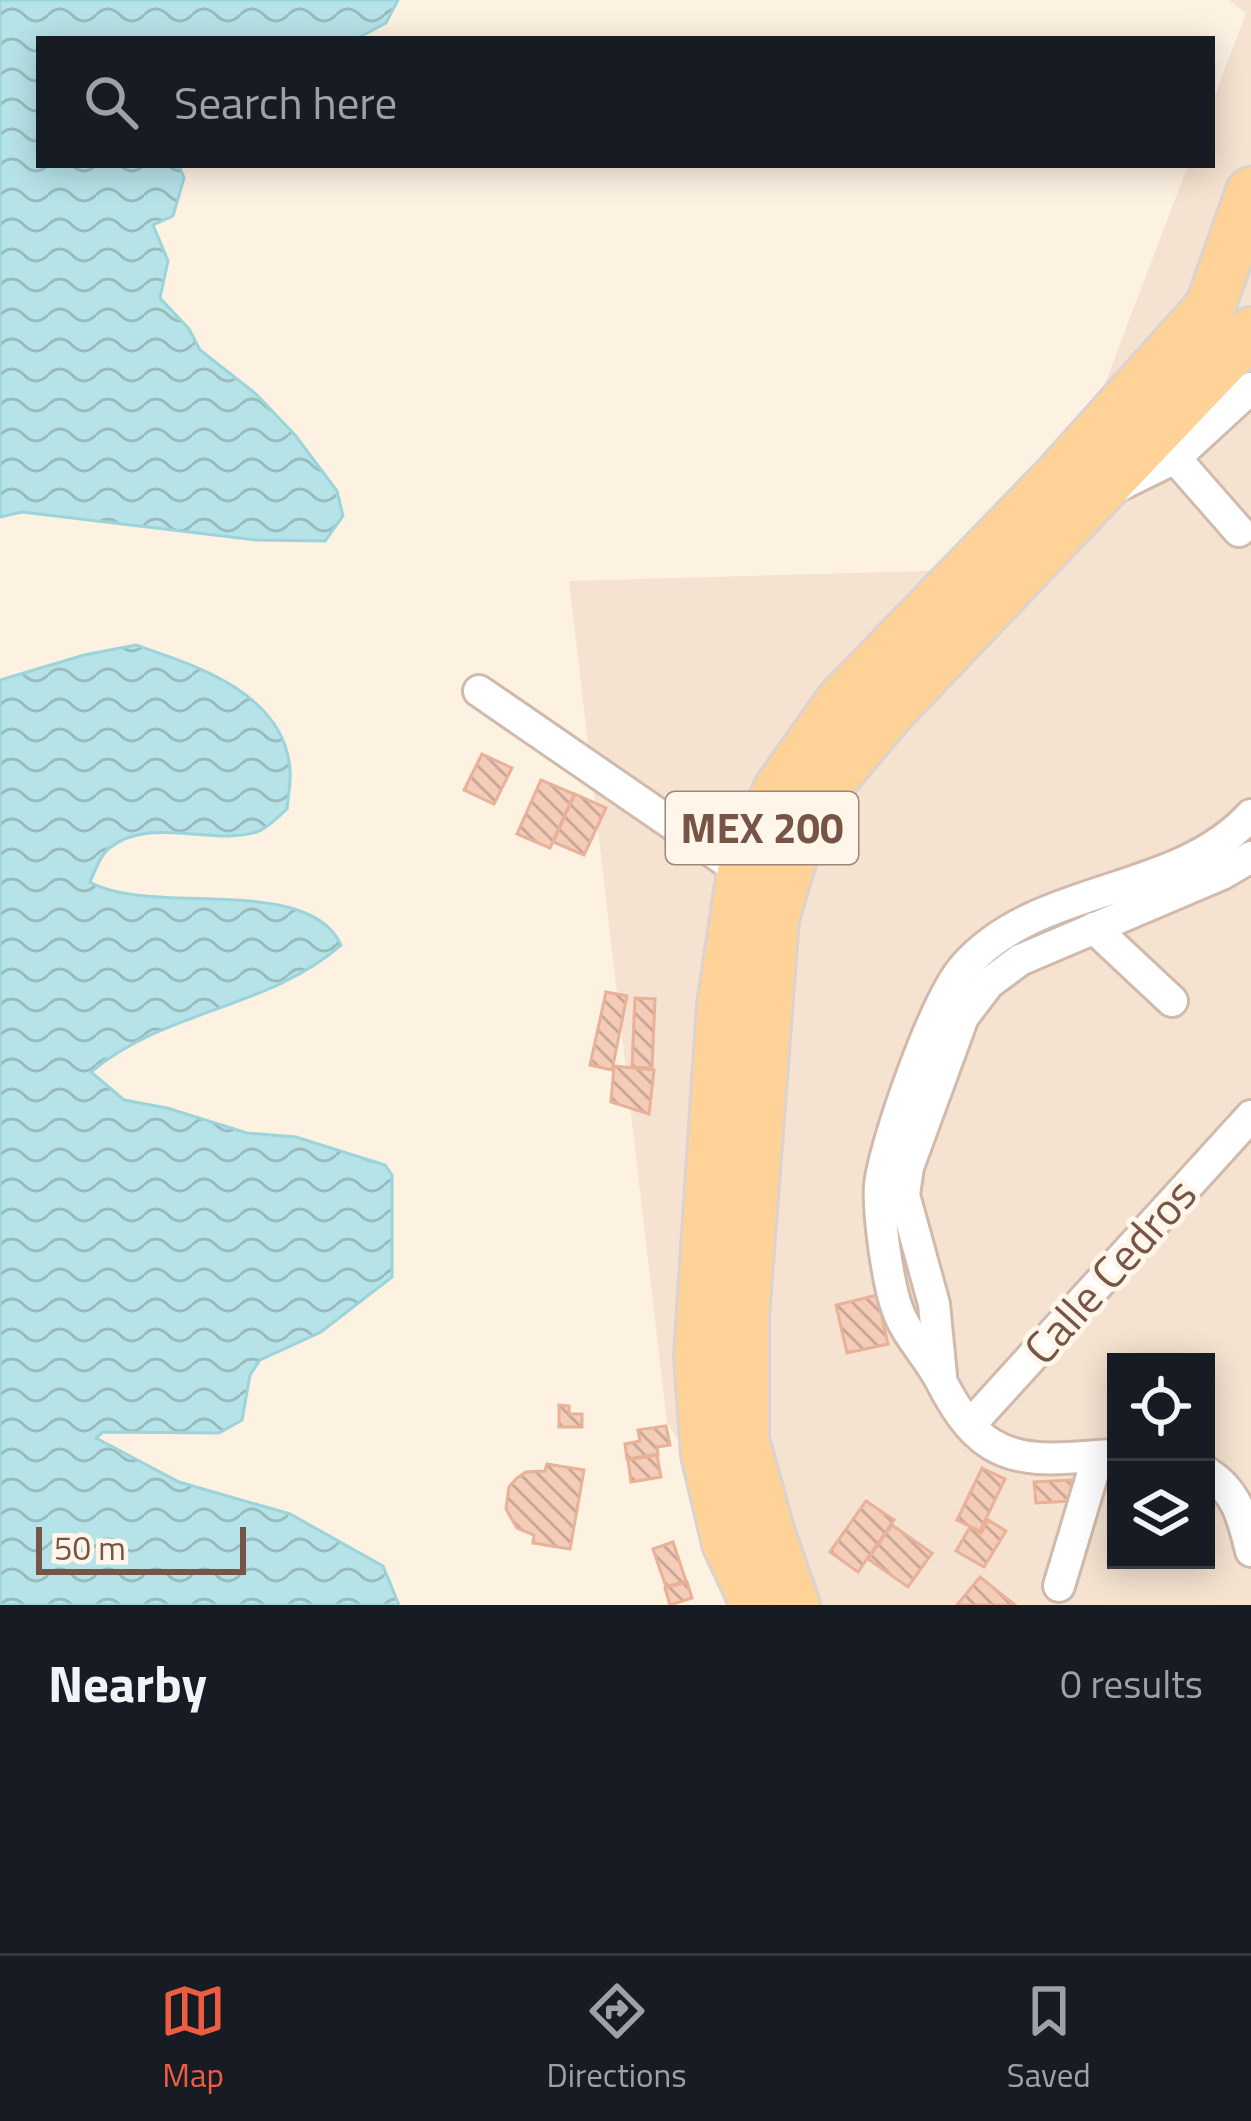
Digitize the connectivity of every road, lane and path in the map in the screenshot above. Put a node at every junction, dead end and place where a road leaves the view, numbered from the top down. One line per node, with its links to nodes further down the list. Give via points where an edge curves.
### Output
1 (1248, 201): 10 (main road, MEX 200, via 1210,307 840,702 778,790)
2 (1251, 332): 5 (main road, MEX 200)
3 (1251, 388): 4 (street)
4 (1175, 458): 5 (street); 6 (street)
5 (1091, 499): 22 (main road, MEX 200, via 824,791 795,848 774,918 744,1316 744,1440)
6 (1238, 531)
7 (479, 691): 10 (street)
8 (1251, 815): 14 (street, via 1204,853 993,941 942,1000 880,1188 898,1312)
9 (1251, 856): 11 (street)
10 (742, 872): 21 (main road, MEX 200, via 722,1005 699,1356 706,1454 727,1543)
11 (1094, 928): 12 (street); 14 (street, via 1019,960 989,983 963,1017 908,1167 904,1195 934,1304)
12 (1172, 1001)
13 (1251, 1116): 15 (street, Calle Cedros)
14 (942, 1382): 15 (street)
15 (970, 1425): 16 (street, via 992,1445 1033,1458)
16 (1107, 1455): 20 (street)
17 (1215, 1477): 18 (street)
18 (1245, 1503): 19 (street)
19 (1251, 1551)
20 (1059, 1586)
21 (756, 1605)
22 (795, 1605)

